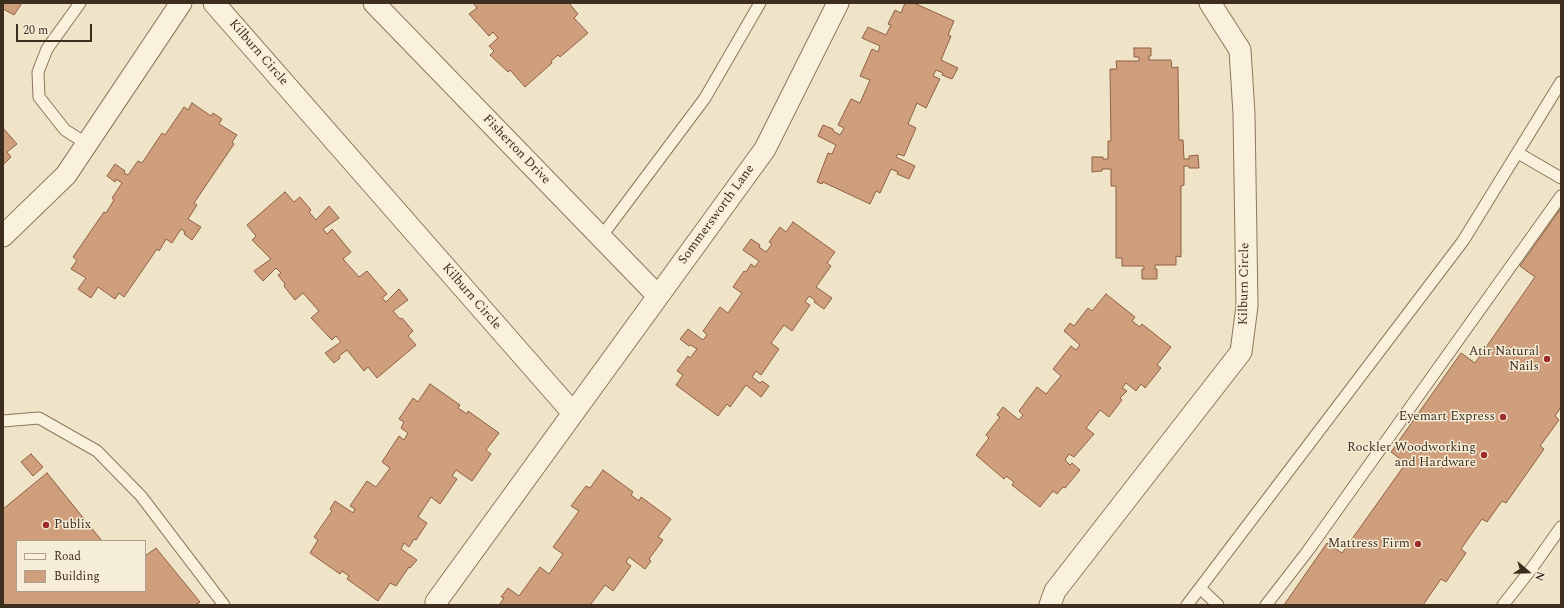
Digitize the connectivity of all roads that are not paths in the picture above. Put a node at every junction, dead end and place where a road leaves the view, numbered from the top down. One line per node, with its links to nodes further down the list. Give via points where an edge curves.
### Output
1 (80, 3): 9 (lane, via 47,49 38,72 39,97 65,130)
2 (181, 3): 9 (street)
3 (214, 3): 16 (street, Kilburn Circle)
4 (374, 3): 14 (street, Fisherton Drive)
5 (760, 3): 14 (lane, via 705,98)
6 (838, 3): 15 (street, Sommersworth Lane, via 765,149)
7 (1210, 3): 20 (street, Kilburn Circle, via 1240,50 1244,122 1247,306 1241,352)
8 (1561, 82): 10 (lane)
9 (87, 144): 13 (street, via 66,175)
10 (1518, 153): 11 (lane); 19 (lane, via 1463,242)
11 (1561, 178)
12 (1561, 196): 25 (lane, via 1307,552)
13 (3, 236)
14 (600, 237): 15 (street, Fisherton Drive)
15 (658, 296): 16 (street, Sommersworth Lane)
16 (573, 414): 22 (street)
17 (3, 421): 21 (lane, via 39,418 98,451 141,496)
18 (1561, 527): 26 (lane)
19 (1200, 588): 23 (lane); 24 (lane)
20 (1056, 600)
21 (224, 605)
22 (436, 605)
23 (1187, 605)
24 (1218, 605)
25 (1266, 605)
26 (1503, 605)

